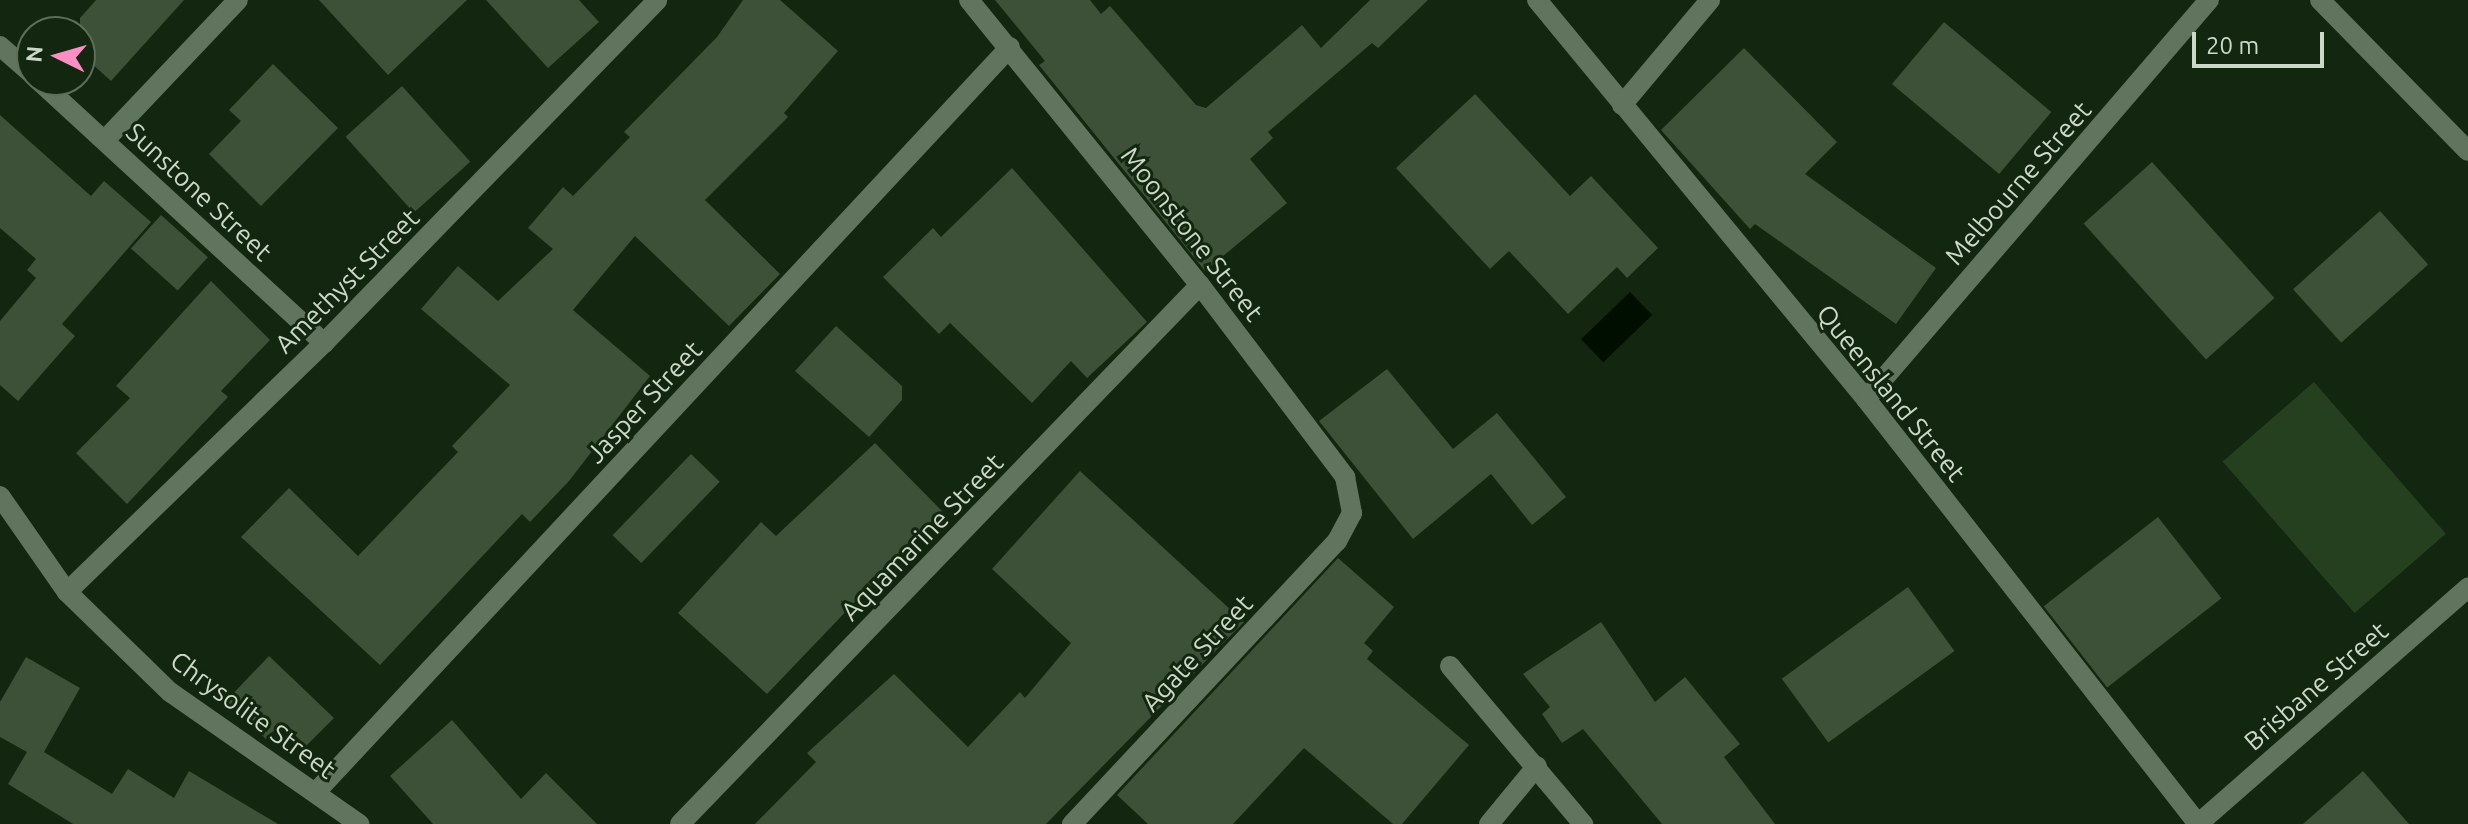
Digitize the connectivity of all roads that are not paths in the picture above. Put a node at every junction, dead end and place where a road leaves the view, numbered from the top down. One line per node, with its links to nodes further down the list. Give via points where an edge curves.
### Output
1 (238, 0): 13 (street)
2 (657, 0): 16 (street, Amethyst Street)
3 (969, 0): 9 (street, Moonstone Street)
4 (1537, 0): 12 (street, Queensland Street)
5 (1710, 0): 12 (street)
6 (2209, 0): 17 (street, Melbourne Street)
7 (2320, 0): 14 (street)
8 (0, 46): 10 (street)
9 (1010, 47): 15 (street, Moonstone Street); 24 (street, Jasper Street)
10 (16, 60)
11 (56, 96): 13 (street, Sunstone Street)
12 (1622, 105): 17 (street, Queensland Street)
13 (105, 140): 16 (street, Sunstone Street)
14 (2468, 151)
15 (1200, 285): 19 (street, Moonstone Street, via 1345,477); 26 (street, Aquamarine Street)
16 (324, 343): 20 (street, Amethyst Street)
17 (1866, 399): 30 (street, Queensland Street)
18 (0, 496): 20 (street, Chrysolite Street)
19 (1352, 513): 27 (street, Agate Street, via 1337,541)
20 (67, 592): 24 (street, Chrysolite Street, via 170,692)
21 (2464, 598): 30 (street, Brisbane Street)
22 (1450, 666): 23 (street)
23 (1537, 766): 28 (street); 29 (street)
24 (316, 792): 25 (street, Chrysolite Street)
25 (359, 824)
26 (680, 824)
27 (1072, 824)
28 (1489, 824)
29 (1583, 824)
30 (2198, 824)

